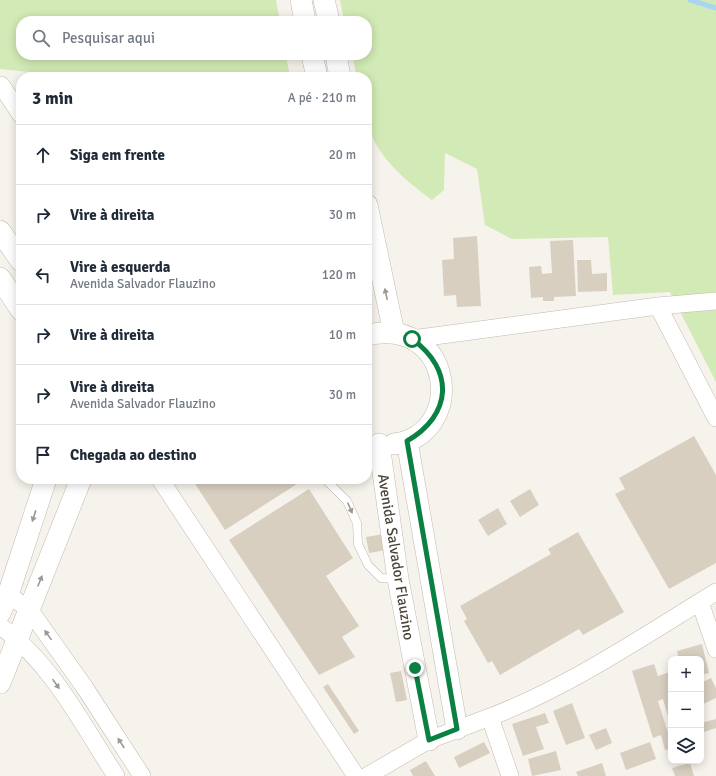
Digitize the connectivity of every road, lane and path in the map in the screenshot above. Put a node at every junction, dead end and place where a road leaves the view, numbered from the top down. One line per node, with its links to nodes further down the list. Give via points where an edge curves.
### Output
1 (301, 0): 3 (street)
2 (324, 0): 4 (street)
3 (304, 16)
4 (328, 16)
5 (313, 60): 7 (street)
6 (337, 60): 8 (street)
7 (316, 72)
8 (339, 72)
9 (2, 85): 10 (street)
10 (16, 107)
11 (372, 223): 19 (street, one-way to 11)
12 (0, 230): 13 (street)
13 (16, 254)
14 (0, 278): 16 (street)
15 (716, 301): 17 (street)
16 (16, 302)
17 (658, 306): 19 (street); 20 (street)
18 (372, 334): 19 (street, via 380,332)
19 (403, 336): 21 (street, via 425,348 435,360 441,375 442,391 439,407 432,421 421,433)
20 (716, 418)
21 (407, 441): 22 (street, via 398,444); 37 (street, Avenida Salvador Flauzino)
22 (373, 443): 27 (street, Avenida Salvador Flauzino)
23 (44, 484): 30 (street, one-way to 30)
24 (79, 484): 31 (street, one-way to 24)
25 (163, 484): 41 (street)
26 (330, 484): 27 (lane, one-way to 27, via 347,501 357,523 358,544 368,565 381,578)
27 (398, 579): 38 (street, Avenida Salvador Flauzino)
28 (716, 592): 29 (street)
29 (700, 602): 34 (street); 36 (street, via 555,688 525,704)
30 (4, 604): 31 (street)
31 (29, 609): 33 (street); 40 (street, one-way to 31)
32 (0, 626): 33 (street)
33 (18, 639): 35 (street); 39 (street, one-way to 39, via 47,672)
34 (716, 649)
35 (0, 682)
36 (490, 717): 37 (street); 43 (street)
37 (457, 729): 38 (street)
38 (429, 740): 42 (street)
39 (116, 776)
40 (142, 776)
41 (356, 776)
42 (367, 776)
43 (510, 776)

